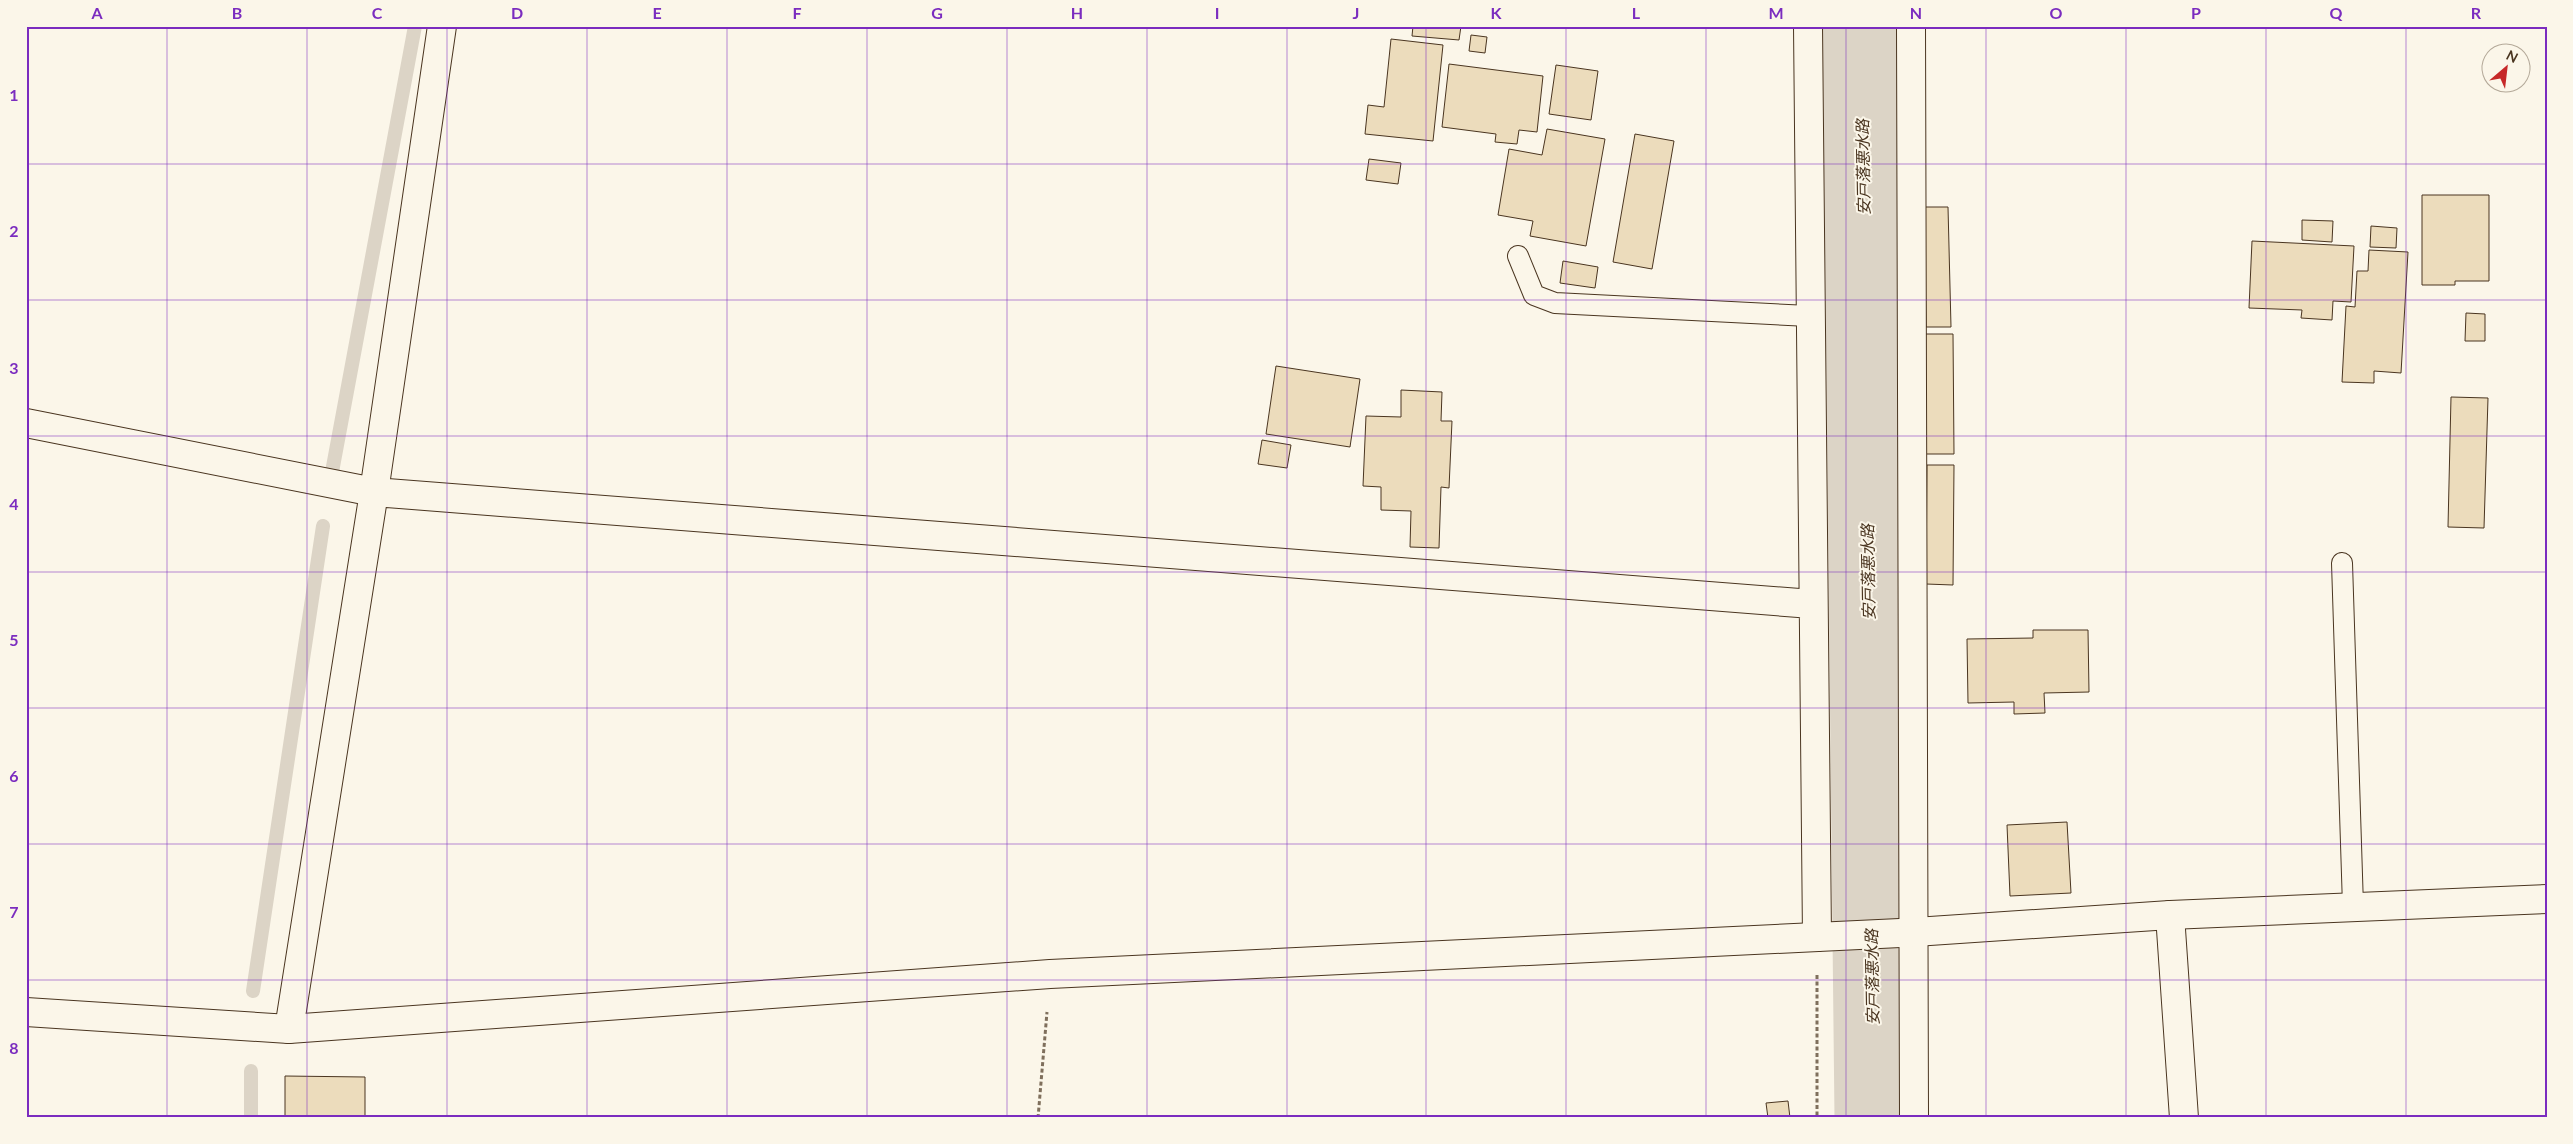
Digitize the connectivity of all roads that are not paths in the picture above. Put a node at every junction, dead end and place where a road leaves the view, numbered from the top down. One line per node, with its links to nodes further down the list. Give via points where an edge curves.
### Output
1 (442, 26): 7 (street)
2 (1808, 26): 5 (street)
3 (1911, 26): 13 (street)
4 (1518, 256): 5 (lane, via 1534,295 1555,303)
5 (1809, 316): 9 (street)
6 (26, 423): 7 (street)
7 (374, 492): 9 (street); 16 (street)
8 (2342, 562): 11 (lane)
9 (1812, 604): 14 (street)
10 (2547, 899): 11 (street)
11 (2353, 906): 12 (street)
12 (2170, 915): 13 (street); 18 (street)
13 (1907, 933): 14 (street); 17 (street)
14 (1822, 936): 16 (street, via 1050,974)
15 (26, 1012): 16 (street)
16 (289, 1029)
17 (1914, 1118)
18 (2184, 1118)

